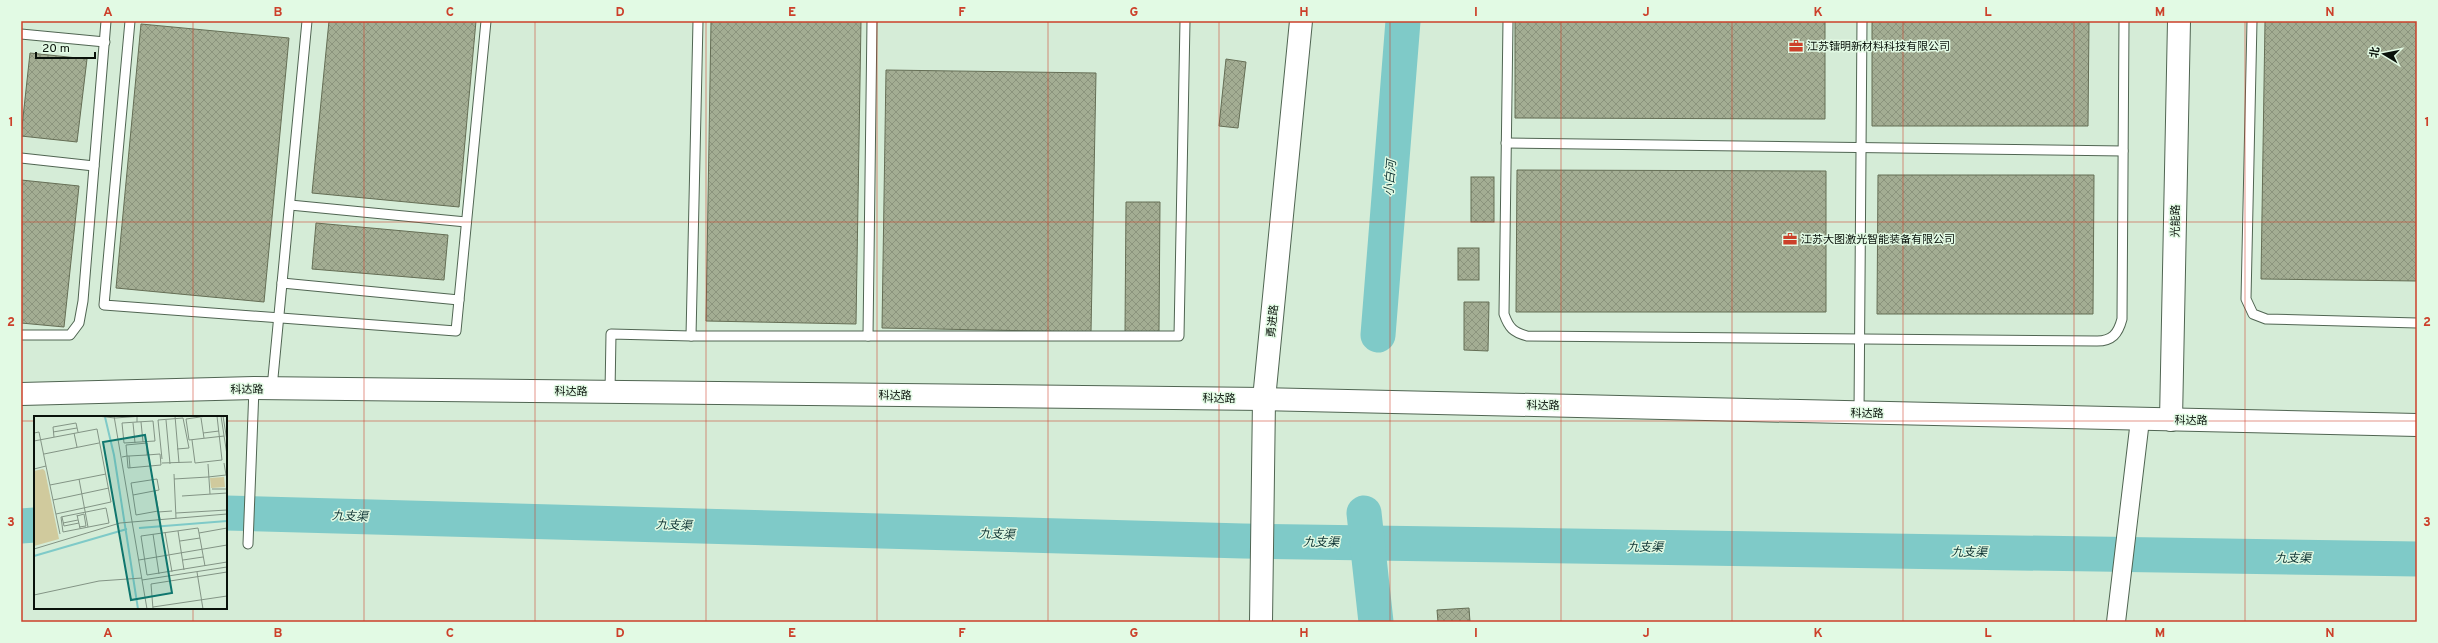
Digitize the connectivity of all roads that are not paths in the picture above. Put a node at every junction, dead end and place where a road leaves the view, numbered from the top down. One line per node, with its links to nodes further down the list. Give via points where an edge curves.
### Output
1 (106, 21): 15 (lane)
2 (130, 21): 25 (lane, via 104,305)
3 (307, 21): 21 (lane)
4 (486, 21): 22 (lane)
5 (698, 21): 28 (lane)
6 (872, 21): 29 (lane)
7 (1185, 21): 29 (lane, via 1179,336)
8 (1301, 21): 34 (street, 勇进路)
9 (1508, 21): 16 (lane)
10 (1862, 21): 17 (lane)
11 (2124, 21): 18 (lane)
12 (2179, 21): 37 (street, 光能路)
13 (2252, 21): 26 (lane, via 2246,299 2253,314 2266,319)
14 (21, 34): 15 (lane)
15 (105, 42): 20 (lane)
16 (1506, 143): 17 (lane); 30 (lane, via 1504,314 1508,327 1515,332 1527,336)
17 (1861, 148): 18 (lane); 30 (lane)
18 (2123, 151): 30 (lane, via 2122,319 2116,334 2107,341)
19 (21, 158): 20 (lane)
20 (94, 166): 27 (lane, via 79,323 70,335)
21 (290, 205): 22 (lane); 23 (lane)
22 (466, 222): 24 (lane)
23 (282, 282): 24 (lane); 25 (lane)
24 (459, 300): 25 (lane, via 456,331)
25 (279, 319): 31 (lane)
26 (2417, 323)
27 (21, 336)
28 (691, 336): 29 (lane); 32 (lane, via 611,334)
29 (868, 336)
30 (1860, 339): 35 (lane)
31 (263, 388): 32 (street, 科达路); 33 (street, 科达路); 39 (lane, via 252,440)
32 (610, 392): 34 (street, 科达路)
33 (21, 394)
34 (1264, 399): 35 (street, 科达路); 40 (street, 勇进路)
35 (1859, 413): 36 (street, 科达路)
36 (2140, 420): 37 (street, 科达路); 41 (street)
37 (2171, 420): 38 (street, 科达路)
38 (2417, 425)
39 (248, 544)
40 (1261, 614)
41 (2116, 622)

